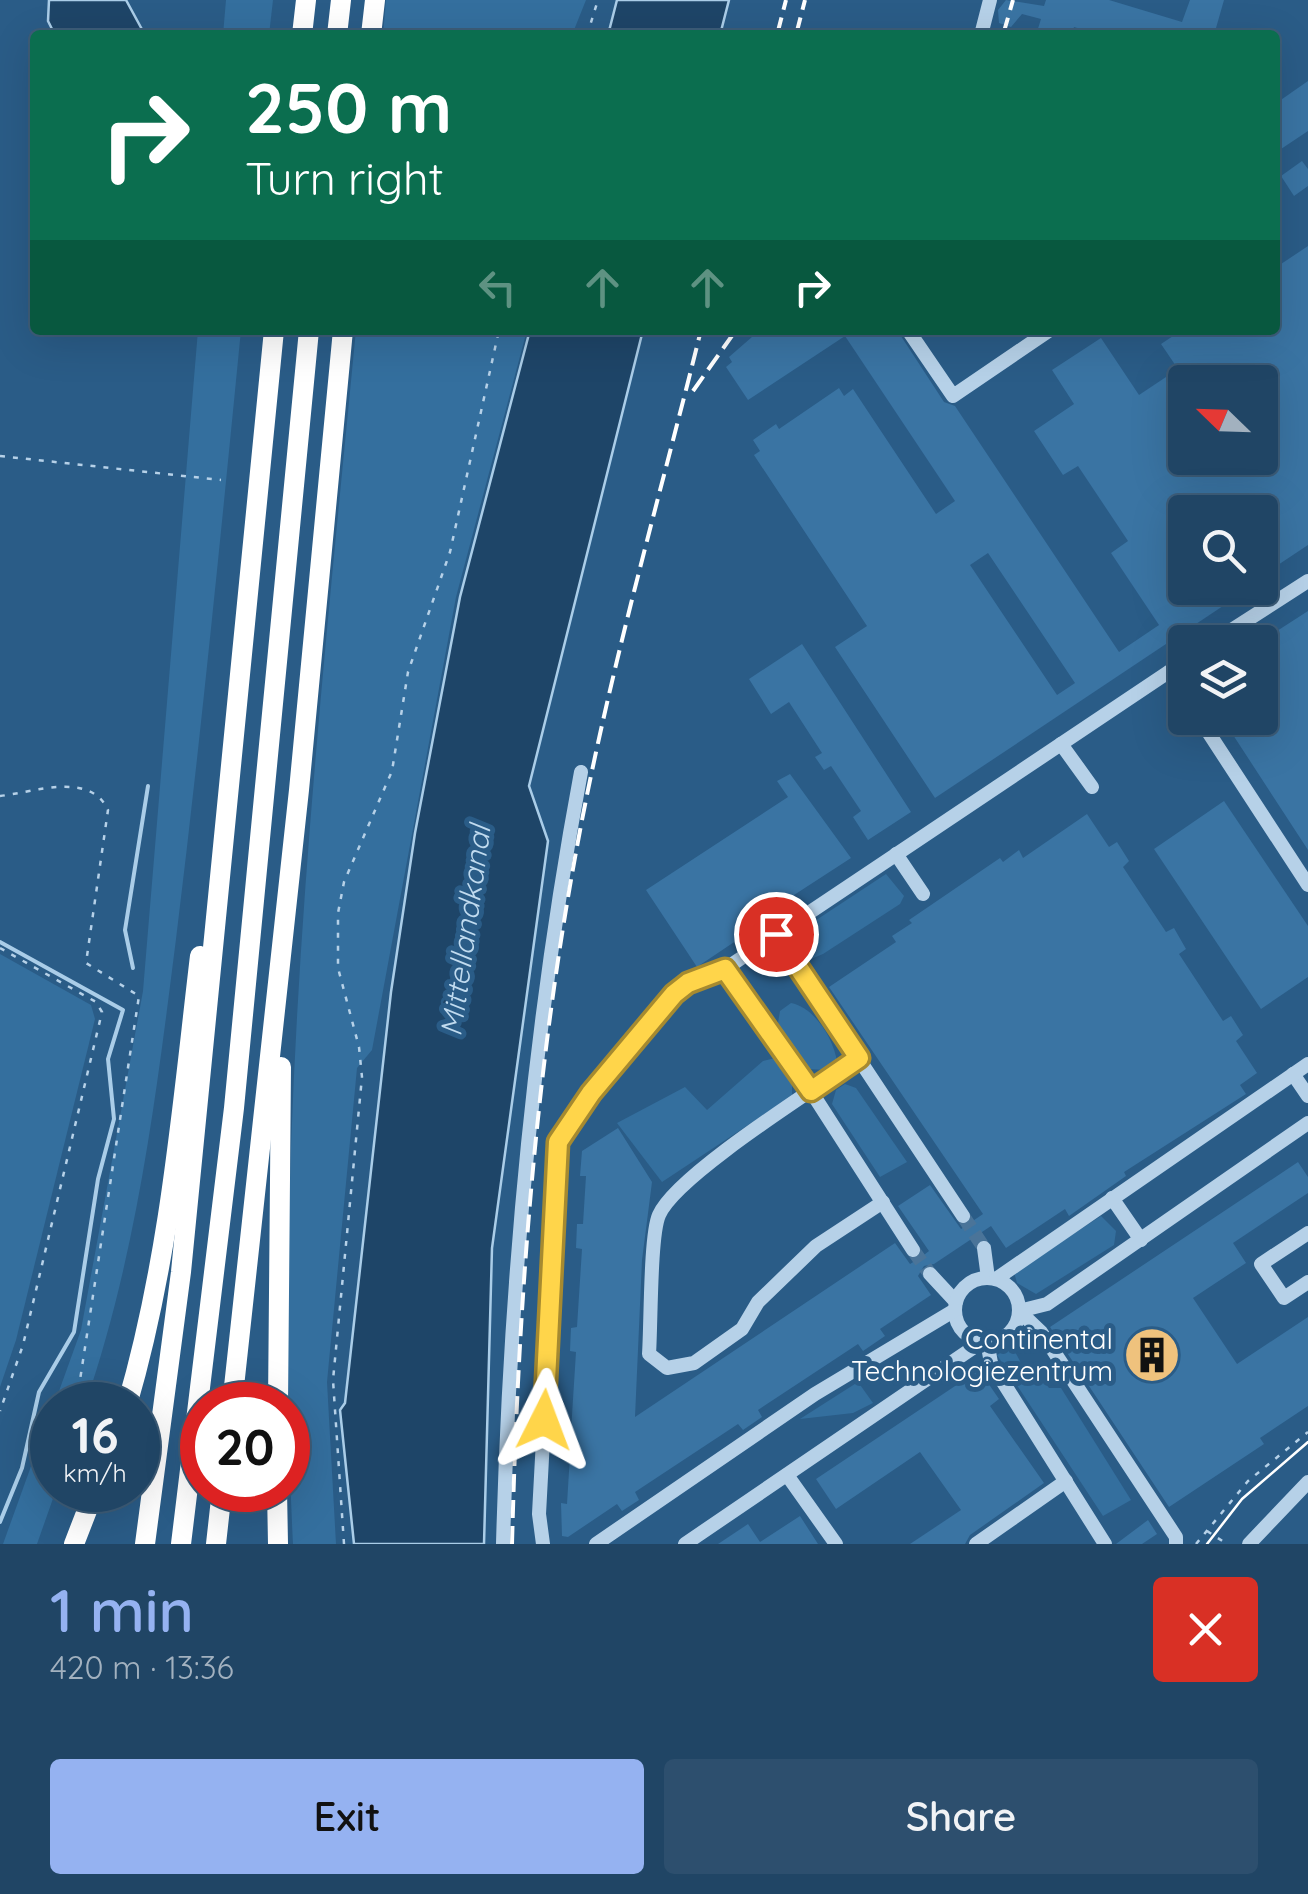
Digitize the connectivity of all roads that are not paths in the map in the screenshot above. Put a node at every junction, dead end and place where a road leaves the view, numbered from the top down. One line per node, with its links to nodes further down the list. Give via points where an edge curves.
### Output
1 (306, 0): 5 (highway)
2 (341, 0): 6 (highway)
3 (374, 0): 7 (highway)
4 (990, 0): 8 (street)
5 (303, 30)
6 (338, 30)
7 (371, 30)
8 (982, 30)
9 (274, 335): 22 (highway)
10 (309, 335): 58 (highway, via 232,1126)
11 (343, 335): 21 (highway)
12 (911, 335): 13 (street, via 953,396)
13 (1043, 335)
14 (1308, 581): 15 (street)
15 (1240, 625)
16 (1168, 673): 18 (street)
17 (1210, 735): 24 (street)
18 (1062, 744): 20 (street); 23 (street)
19 (581, 772): 61 (street, via 527,1119 513,1267)
20 (1092, 787)
21 (299, 790): 48 (highway); 49 (highway, via 281,1078)
22 (229, 797): 47 (highway, via 203,931 166,1239); 57 (highway, via 182,1272)
23 (896, 854): 25 (street); 26 (street)
24 (1308, 885)
25 (923, 894)
26 (776, 934): 27 (street); 28 (street)
27 (725, 969): 31 (street); 62 (street, via 674,994 558,1142)
28 (859, 1058): 31 (street); 36 (street)
29 (1308, 1064): 30 (street)
30 (1293, 1074): 32 (street); 34 (street)
31 (811, 1091): 35 (street); 35 (street, via 672,1196 658,1216 649,1354 654,1362 679,1368 710,1352 742,1329 758,1302 816,1246)
32 (1308, 1096)
33 (1308, 1124): 38 (street)
34 (1112, 1198): 38 (street); 42 (street)
35 (882, 1202): 40 (street)
36 (963, 1216)
37 (1308, 1234): 43 (street, via 1262,1264 1284,1298)
38 (1141, 1240): 45 (street, via 1047,1304)
39 (984, 1248): 42 (street)
40 (913, 1250)
41 (930, 1274): 44 (street)
42 (992, 1278): 44 (street, via 968,1284); 45 (street, via 1015,1294)
43 (1308, 1282)
44 (956, 1306): 46 (street, via 961,1328); 63 (street)
45 (1018, 1313): 46 (street, via 1005,1336); 68 (street); 68 (street, via 1040,1332 1163,1518)
46 (985, 1341): 50 (street); 51 (street, via 991,1363)
47 (134, 1382)
48 (235, 1382)
49 (278, 1382)
50 (786, 1474): 64 (street); 65 (street)
51 (1066, 1482): 66 (street); 67 (street)
52 (1308, 1482): 69 (street)
53 (86, 1512): 56 (highway)
54 (220, 1512): 59 (highway)
55 (277, 1512): 60 (highway)
56 (74, 1544)
57 (145, 1544)
58 (181, 1544)
59 (216, 1544)
60 (278, 1544)
61 (503, 1544)
62 (542, 1544)
63 (596, 1544)
64 (685, 1544)
65 (836, 1544)
66 (976, 1544)
67 (1105, 1544)
68 (1173, 1544)
69 (1249, 1544)

